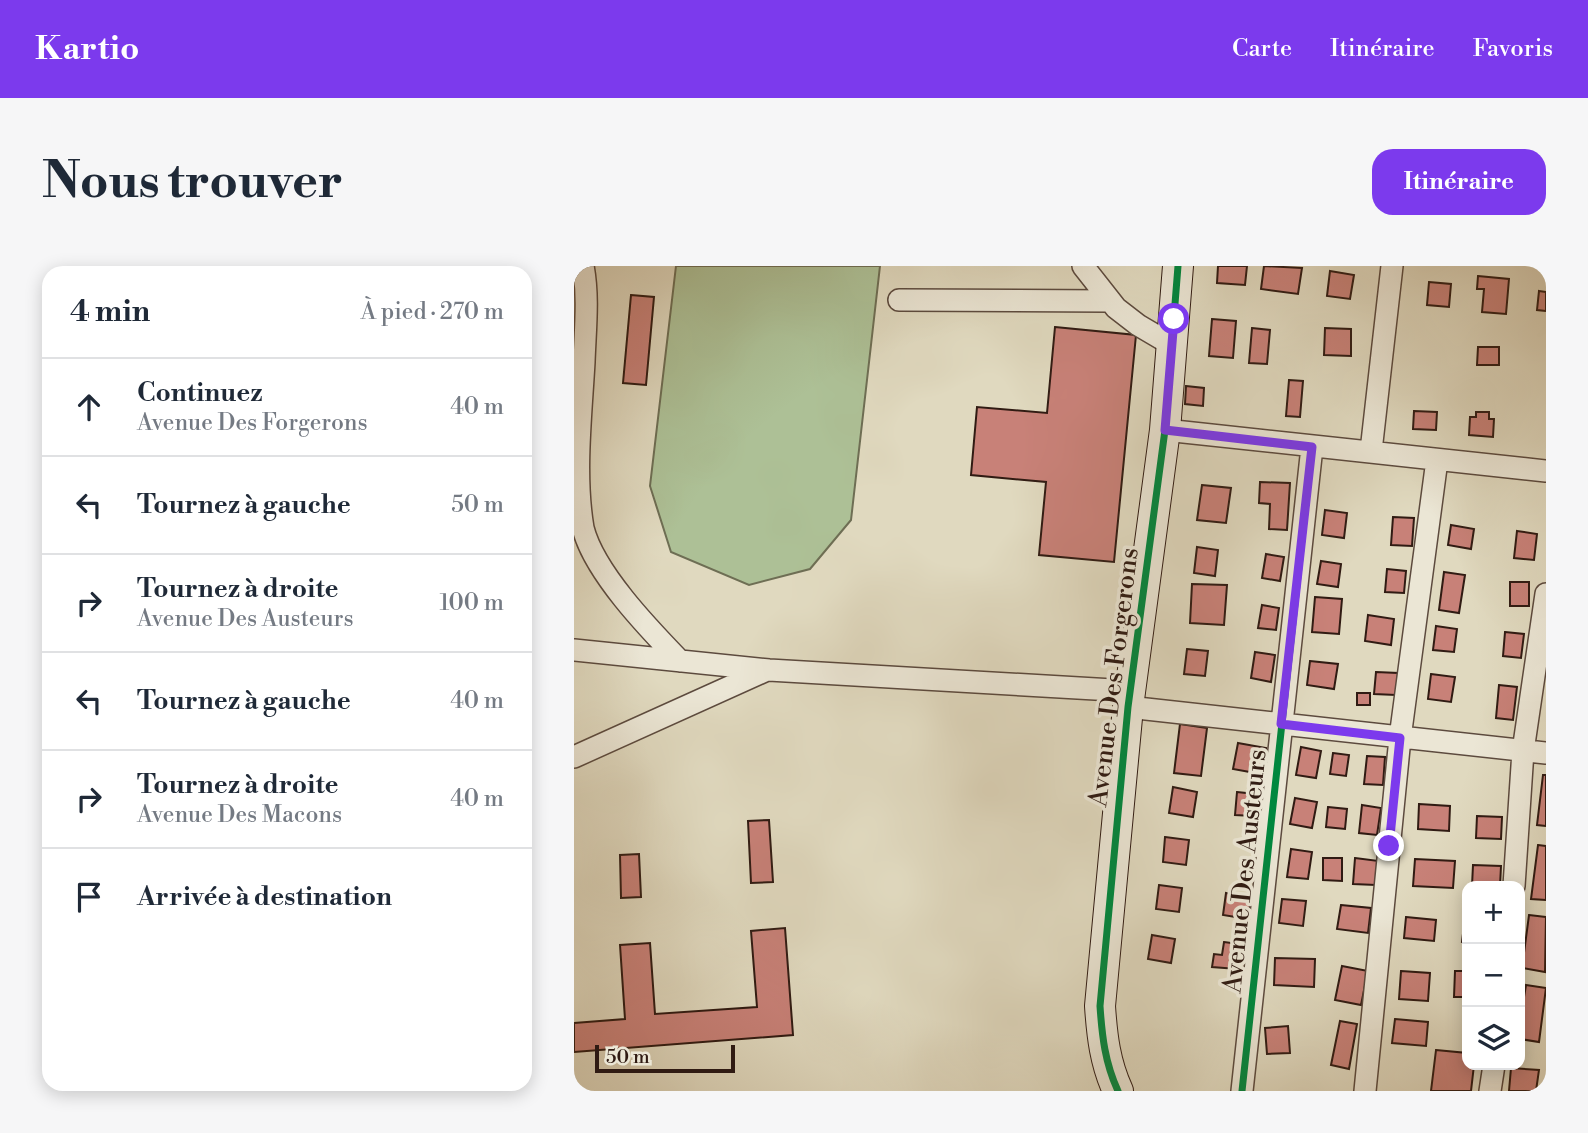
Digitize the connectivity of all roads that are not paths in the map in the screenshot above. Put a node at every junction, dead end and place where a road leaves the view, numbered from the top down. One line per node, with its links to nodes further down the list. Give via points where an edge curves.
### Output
1 (583, 266): 15 (street, via 584,352 577,466 582,528 608,576)
2 (1083, 266): 6 (street)
3 (1178, 266): 7 (street, Avenue Des Forgerons)
4 (1392, 266): 10 (street)
5 (899, 300): 6 (street)
6 (1110, 300): 7 (street, via 1138,325)
7 (1172, 345): 8 (street, Avenue Des Forgerons)
8 (1165, 430): 9 (street); 17 (street, Avenue Des Forgerons)
9 (1312, 447): 10 (street); 18 (street, Avenue Des Austeurs)
10 (1371, 451): 11 (street)
11 (1437, 460): 12 (street); 19 (street)
12 (1546, 471)
13 (1546, 594): 20 (street)
14 (574, 650): 15 (street)
15 (680, 661): 16 (street)
16 (769, 670): 17 (street); 22 (street)
17 (1129, 699): 18 (street); 25 (street, Avenue Des Forgerons, via 1100,1006 1108,1070)
18 (1281, 724): 19 (street); 26 (street, Avenue Des Austeurs)
19 (1400, 738): 20 (street); 27 (street)
20 (1523, 751): 21 (street); 23 (street)
21 (1546, 753)
22 (574, 757)
23 (1514, 881)
24 (1493, 1070): 28 (street)
25 (1118, 1091)
26 (1242, 1091)
27 (1365, 1091)
28 (1490, 1091)

